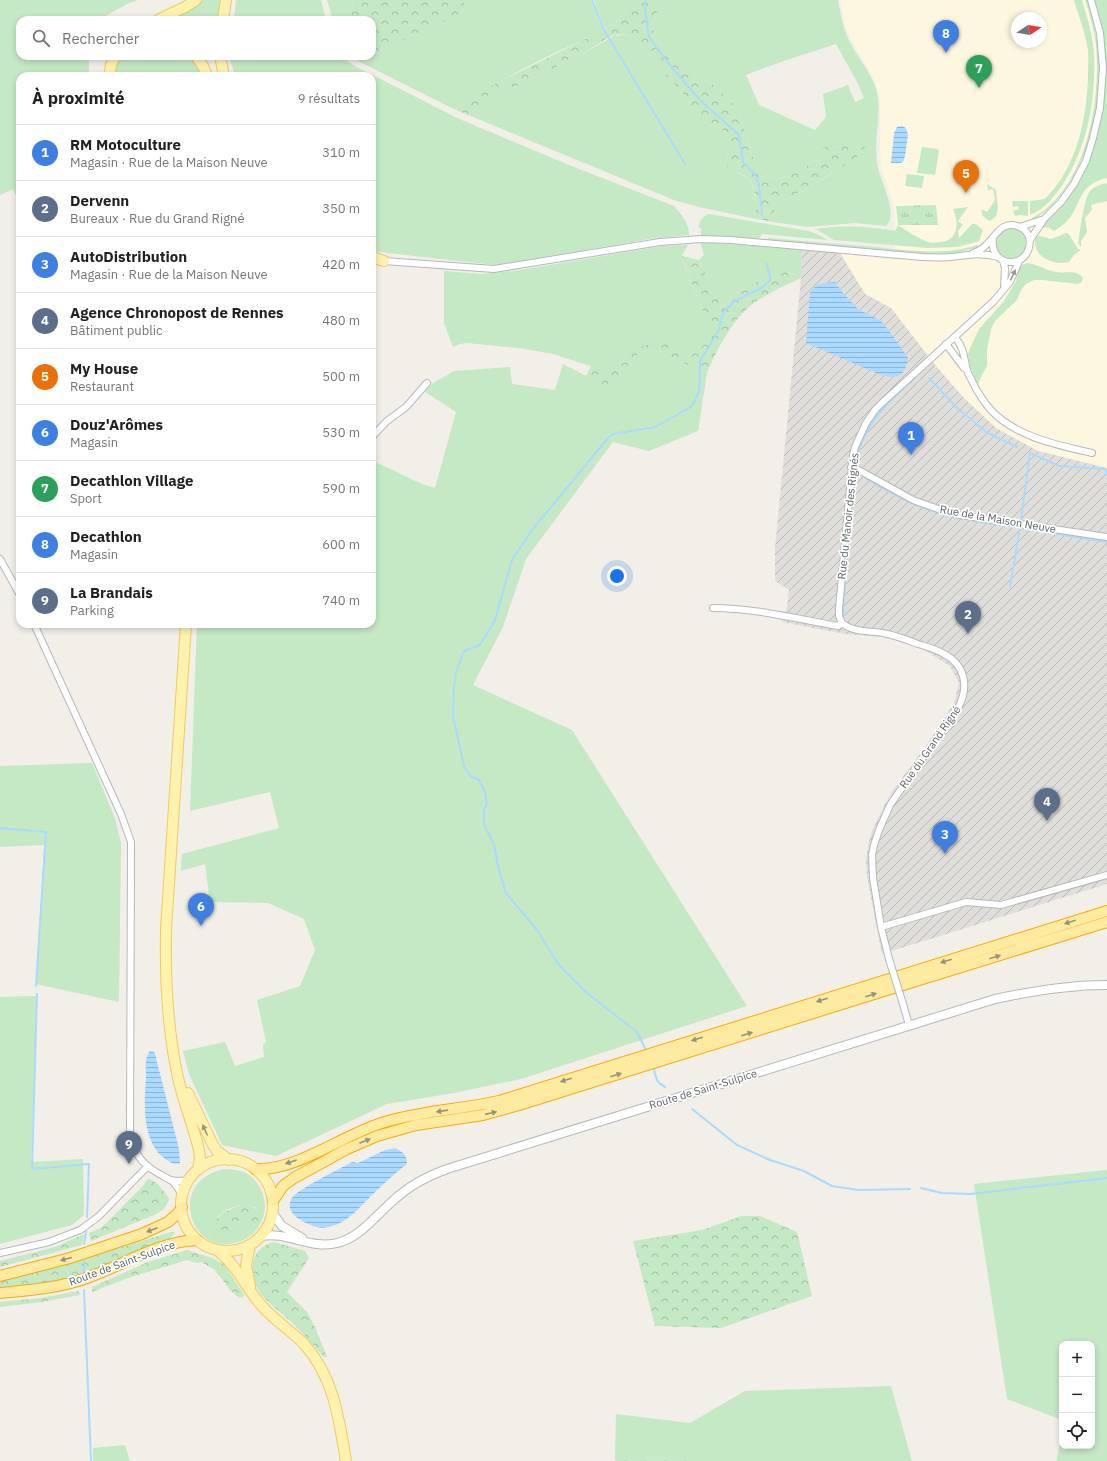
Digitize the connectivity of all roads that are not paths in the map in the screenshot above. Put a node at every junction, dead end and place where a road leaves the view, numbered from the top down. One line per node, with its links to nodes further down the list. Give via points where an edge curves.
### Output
1 (196, 0): 4 (main road)
2 (226, 0): 5 (main road)
3 (1091, 0): 16 (street, via 1103,56 1097,123 1090,150 1080,173 1061,202)
4 (167, 16)
5 (224, 16)
6 (107, 60): 11 (main road)
7 (113, 60): 12 (main road)
8 (199, 60): 13 (main road)
9 (220, 60): 14 (main road)
10 (221, 60): 15 (main road)
11 (105, 72)
12 (110, 72)
13 (205, 72)
14 (219, 72)
15 (223, 72)
16 (1044, 219): 17 (street); 19 (street)
17 (1020, 227): 18 (street, via 1002,227); 19 (street)
18 (993, 238): 20 (street, via 985,247); 21 (street, via 993,248)
19 (1030, 240): 24 (street, via 1029,251)
20 (973, 254): 21 (street, via 990,255); 23 (street, via 922,257 731,240 688,239 494,269)
21 (1001, 259): 24 (street, via 1008,262); 25 (street, via 1005,268)
22 (376, 260): 23 (main road)
23 (384, 261)
24 (1019, 261): 25 (street, Rue du Manoir des Rignés, one-way to 24, via 1010,282)
25 (1004, 288): 26 (street, Rue du Manoir des Rignés, via 993,302)
26 (954, 337): 27 (street, Rue du Manoir des Rignés); 28 (street, via 964,352)
27 (946, 344): 28 (street); 32 (street, Rue du Manoir des Rignés, via 875,410 855,447)
28 (967, 370): 31 (street, via 984,402 1007,424 1048,442)
29 (426, 384): 30 (street, via 406,407)
30 (376, 433)
31 (1092, 453)
32 (851, 467): 33 (street, Rue de la Maison Neuve, via 913,500 942,510); 37 (street, Rue du Manoir des Rignés, via 839,609)
33 (1107, 537)
34 (0, 559): 35 (street)
35 (16, 588)
36 (713, 608): 37 (street, Rue du Grand Rigné, via 729,608 838,626)
37 (842, 623): 43 (street, Rue du Grand Rigné, via 846,627 885,633 912,641 946,655 957,666 965,683 959,706 890,805 879,830 872,856 872,868)
38 (36, 628): 49 (street, via 121,814 131,842 130,1129 134,1149)
39 (186, 628): 46 (main road, via 166,929 165,964)
40 (1107, 875): 43 (street, via 1001,905 966,902)
41 (1107, 911): 47 (highway, one-way to 47)
42 (1107, 922): 47 (highway, one-way to 42)
43 (881, 927): 45 (street, Rue du Grand Rigné, bridge)
44 (1107, 985): 45 (street, Route de Saint-Sulpice, via 1034,990)
45 (909, 1025): 59 (street, Route de Saint-Sulpice, via 448,1168 411,1186 367,1226 349,1238 336,1244)
46 (172, 1043): 48 (main road, one-way to 46, via 217,1151 209,1139 186,1088); 51 (main road, via 177,1074 200,1158)
47 (650, 1059): 50 (highway, one-way to 50, via 499,1101 389,1121 357,1132 288,1163 268,1169); 54 (highway, one-way to 47, via 283,1186 294,1178 377,1136 416,1125 501,1110)
48 (229, 1160): 50 (main road, via 243,1162); 51 (main road, via 213,1162)
49 (148, 1166): 52 (street); 62 (street, via 89,1224 62,1238)
50 (255, 1169): 54 (main road, via 267,1183)
51 (198, 1170): 53 (main road)
52 (170, 1180): 53 (street); 55 (street, via 177,1187)
53 (190, 1180): 55 (main road)
54 (272, 1200): 56 (main road)
55 (182, 1202): 58 (main road, via 186,1225); 63 (highway, Route de Saint-Sulpice, one-way to 63, via 178,1213 159,1228 104,1248)
56 (272, 1212): 57 (main road, via 269,1225); 59 (street, Route de Saint-Sulpice, via 282,1226 291,1232)
57 (261, 1236): 59 (street, Route de Saint-Sulpice, via 277,1235); 60 (main road)
58 (197, 1240): 61 (main road); 65 (highway, Route de Saint-Sulpice, via 150,1251 104,1272 67,1284)
59 (321, 1244)
60 (250, 1245): 61 (main road, via 234,1251); 64 (main road, via 246,1265)
61 (217, 1250): 64 (main road, via 231,1261)
62 (0, 1253)
63 (0, 1276)
64 (252, 1292): 66 (main road, via 266,1310 306,1346 324,1373 338,1412)
65 (0, 1293)
66 (346, 1461)

